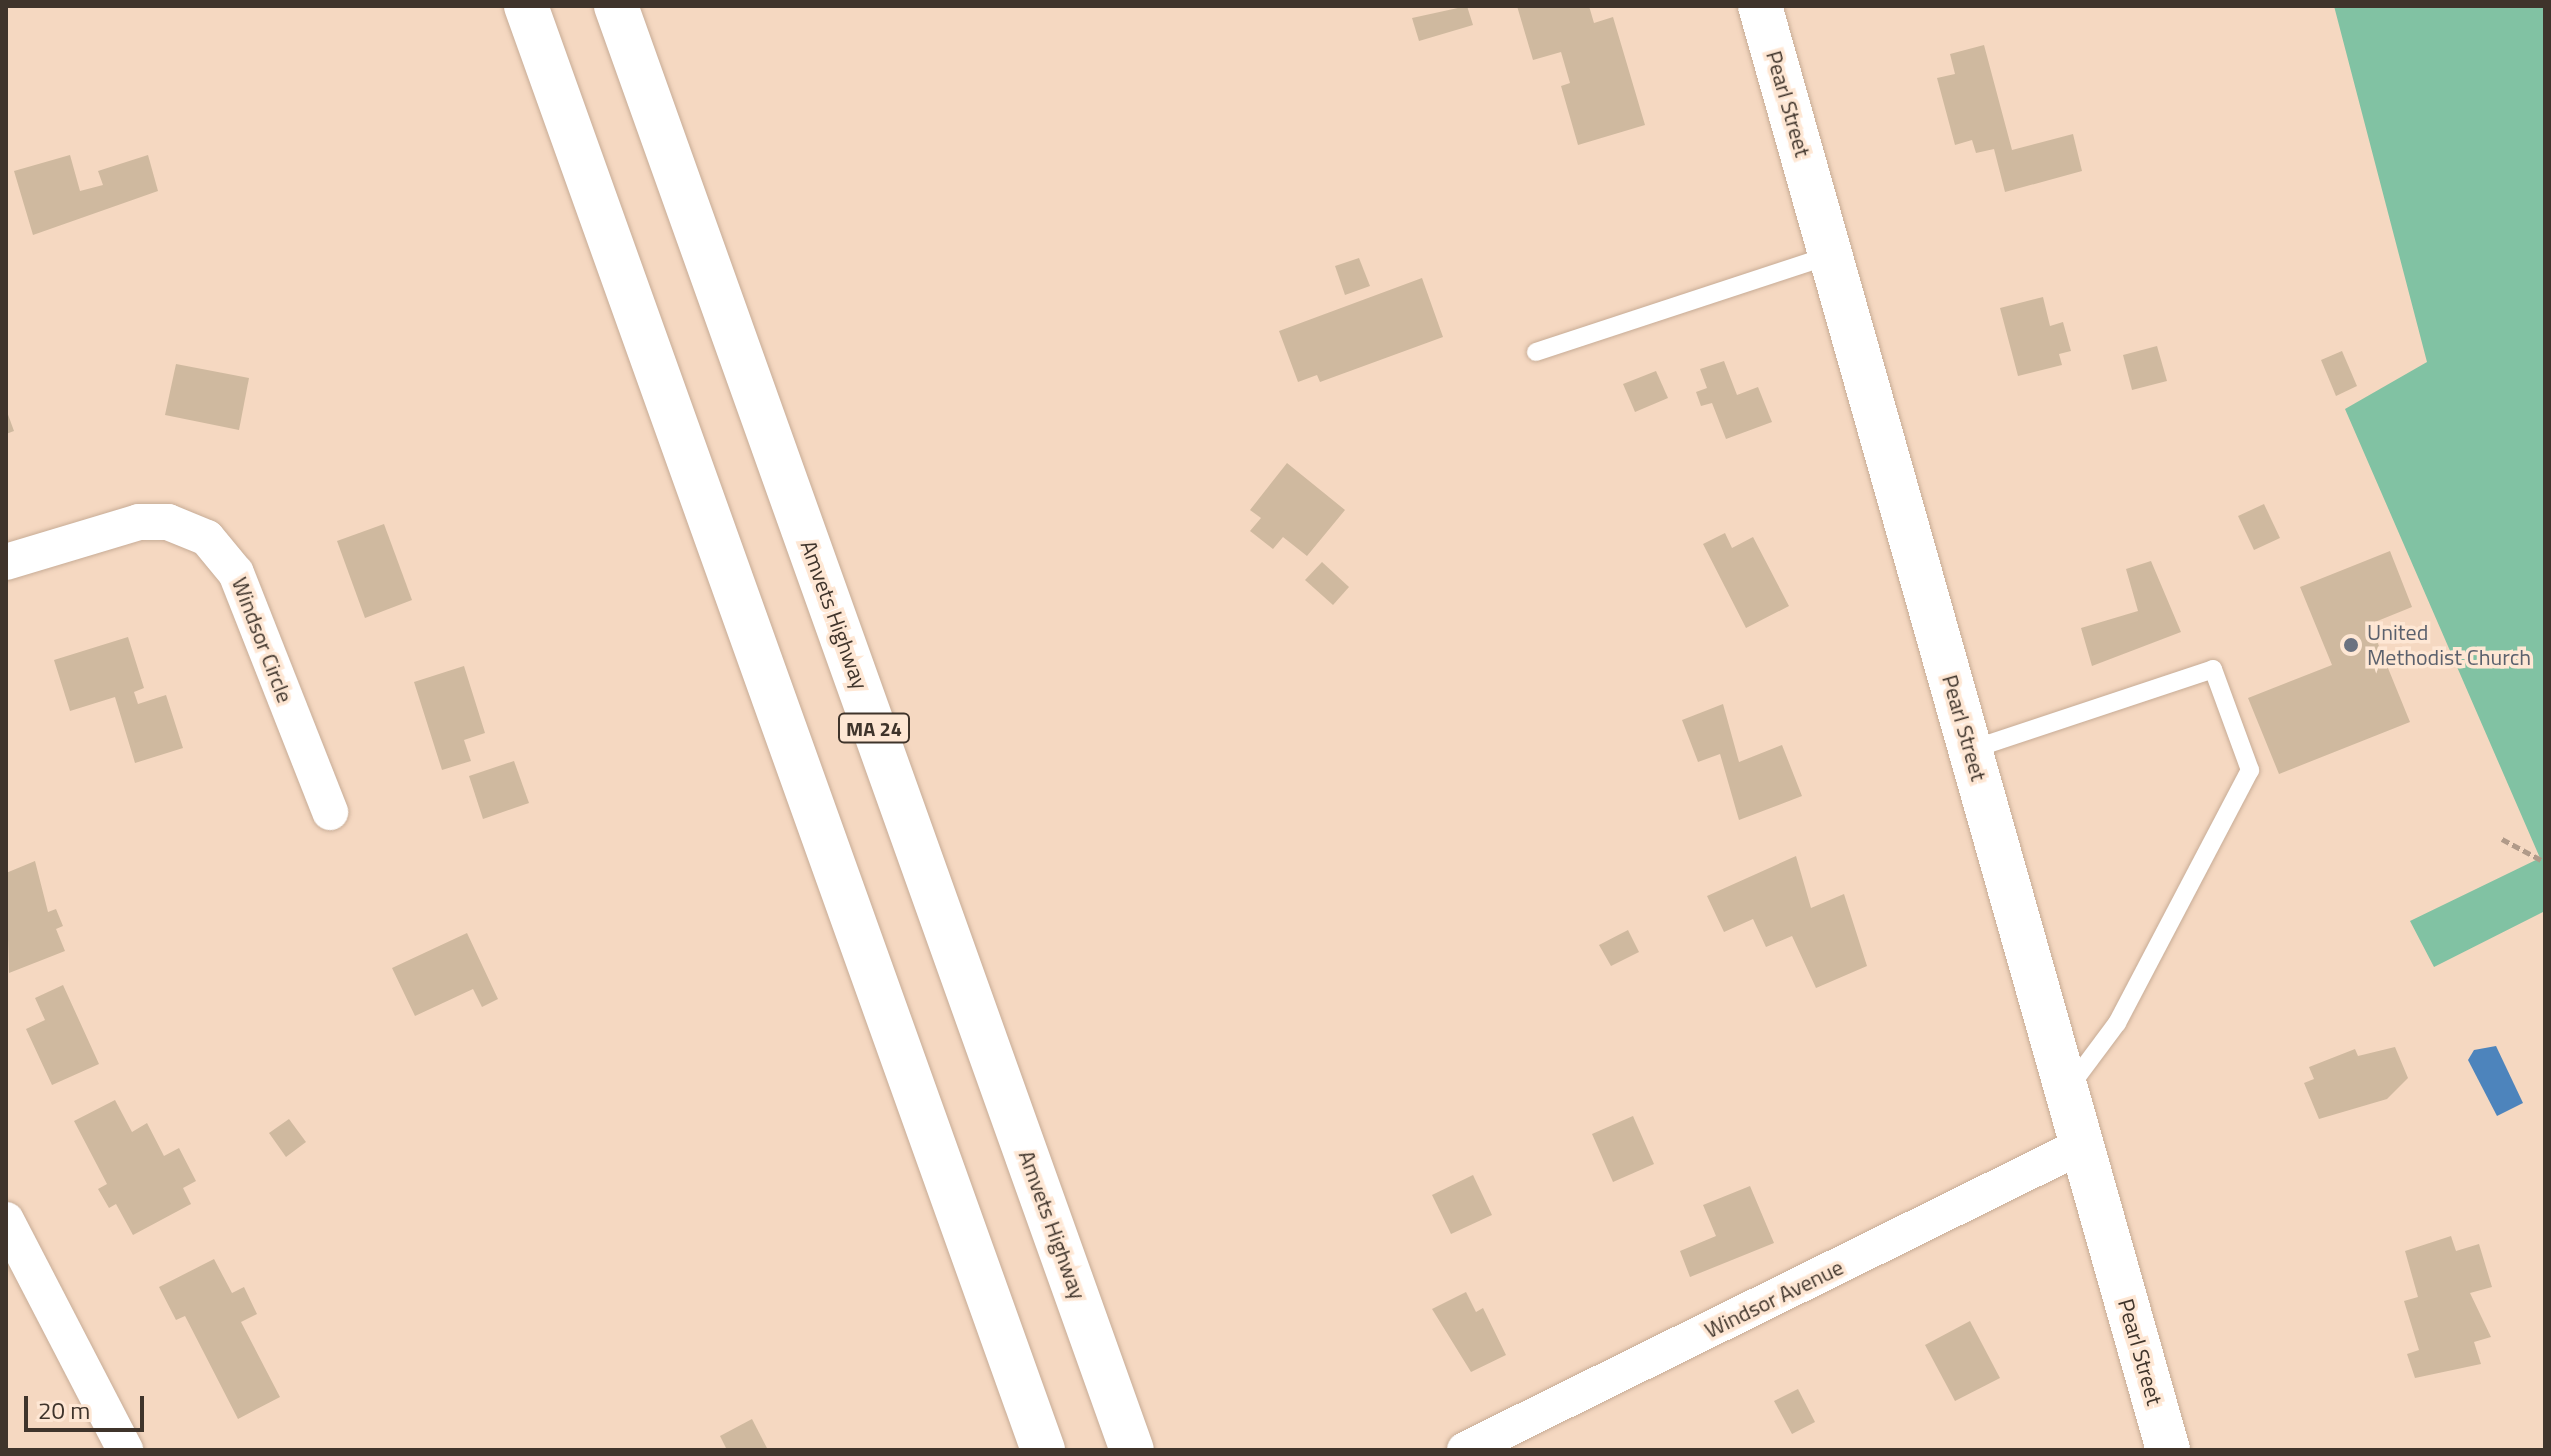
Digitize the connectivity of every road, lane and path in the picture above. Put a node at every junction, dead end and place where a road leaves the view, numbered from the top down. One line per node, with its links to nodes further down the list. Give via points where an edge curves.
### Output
1 (526, 6): 15 (main road)
2 (616, 6): 16 (main road, Amvets Highway / MA 24)
3 (1760, 6): 4 (main road, Pearl Street)
4 (1831, 255): 5 (lane); 7 (main road, Pearl Street)
5 (1536, 352)
6 (6, 562): 8 (street, Windsor Circle, via 139,522 182,525 207,538 236,573)
7 (1970, 750): 11 (main road, Pearl Street); 11 (lane, via 2213,669 2250,770 2117,1023)
8 (330, 812)
9 (2502, 839): 10 (path)
10 (2545, 862)
11 (2066, 1092): 12 (main road, Pearl Street)
12 (2081, 1146): 17 (street, Windsor Avenue); 18 (main road, Pearl Street)
13 (6, 1220): 14 (street)
14 (125, 1450)
15 (1043, 1450)
16 (1132, 1450)
17 (1465, 1450)
18 (2168, 1450)

